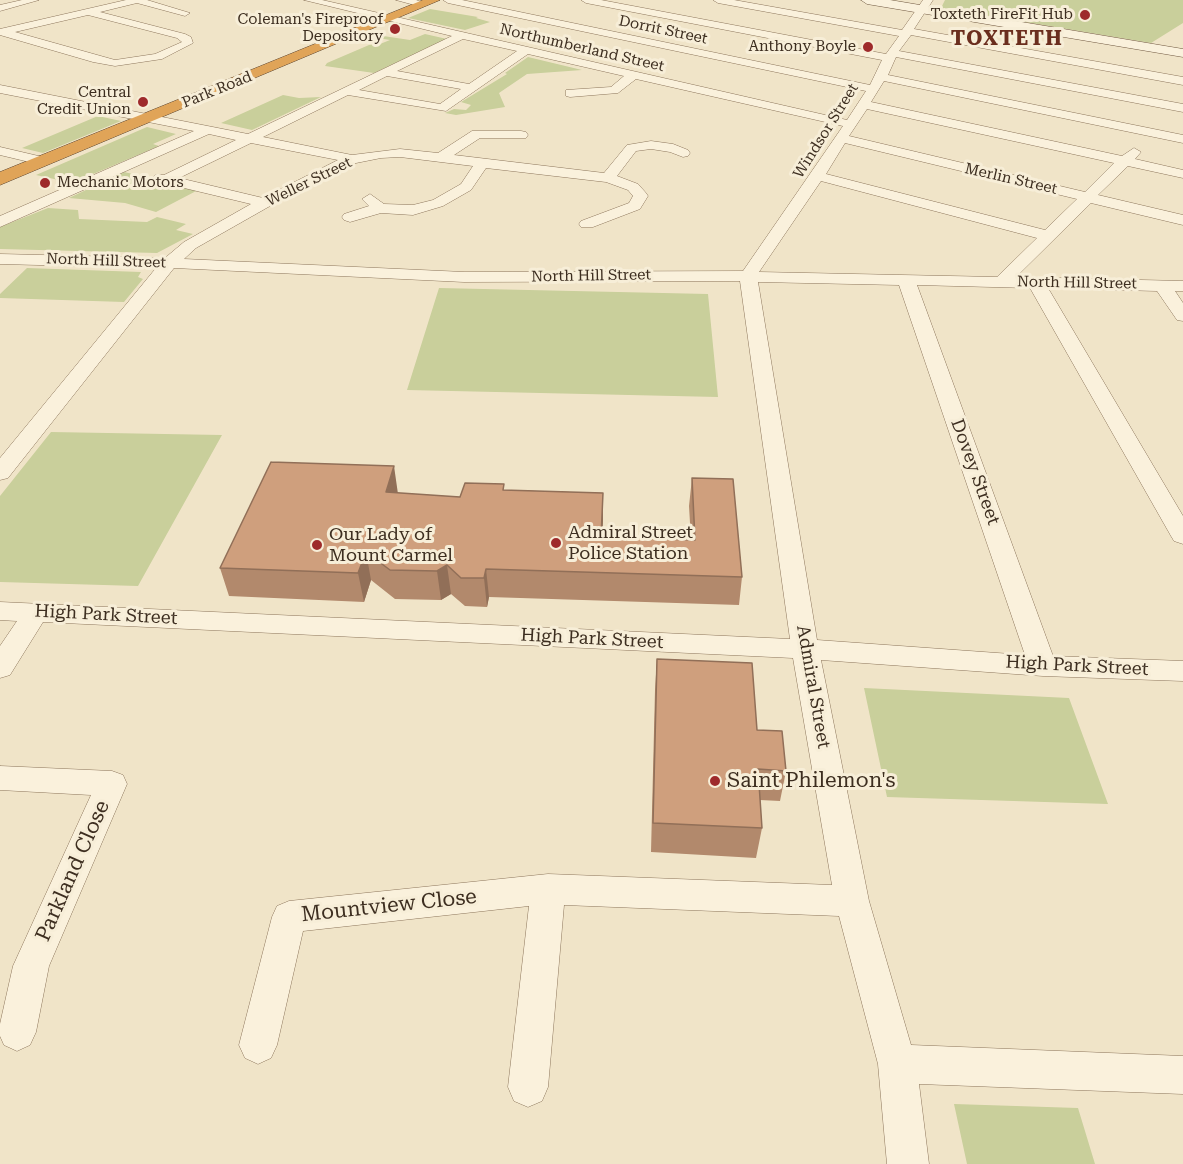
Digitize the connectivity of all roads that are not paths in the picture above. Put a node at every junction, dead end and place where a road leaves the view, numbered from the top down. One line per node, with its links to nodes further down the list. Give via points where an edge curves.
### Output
1 (34, 0): 14 (street)
2 (94, 0): 13 (street)
3 (137, 0): 13 (street); 16 (street)
4 (309, 0): 18 (street, Northumberland Street)
5 (401, 0): 10 (street)
6 (448, 0): 19 (street, Dorrit Street)
7 (586, 0): 17 (street)
8 (718, 0): 21 (street)
9 (867, 0): 12 (main road)
10 (428, 2): 18 (highway, Park Road)
11 (678, 3): 17 (street)
12 (925, 5): 21 (street, Windsor Street); 27 (main road)
13 (114, 6): 15 (street)
14 (0, 8)
15 (88, 12): 20 (street); 20 (street, via 181,36 188,43 158,57 115,63)
16 (185, 13)
17 (654, 13): 19 (street); 28 (street)
18 (387, 19): 22 (street, Northumberland Street); 41 (highway, Park Road)
19 (602, 32): 23 (street); 32 (street, Dorrit Street)
20 (1, 33)
21 (907, 33): 28 (street, Windsor Street); 31 (street)
22 (460, 36): 25 (street, Northumberland Street); 29 (street)
23 (576, 41)
24 (558, 47): 26 (street)
25 (526, 50): 26 (street, Northumberland Street); 33 (street)
26 (540, 53): 30 (street, Northumberland Street)
27 (1183, 53)
28 (892, 55): 32 (street, Windsor Street); 38 (street)
29 (383, 72): 33 (street); 35 (street)
30 (633, 75): 36 (street, via 614,90); 42 (street, Northumberland Street)
31 (1183, 81)
32 (877, 83): 37 (street, Windsor Street); 44 (street, Dorrit Street)
33 (468, 87): 39 (street)
34 (0, 89): 41 (street)
35 (346, 91): 39 (street); 46 (street)
36 (570, 93)
37 (862, 104): 42 (street, Windsor Street); 54 (street)
38 (1182, 106): 44 (street)
39 (444, 107): 40 (street)
40 (465, 108)
41 (147, 118): 43 (street); 53 (highway, Park Road)
42 (849, 124): 47 (street, Windsor Street)
43 (208, 130): 46 (street); 56 (street)
44 (1154, 133): 48 (street, Dorrit Street); 54 (street)
45 (521, 135): 51 (street, via 477,134)
46 (249, 138): 52 (street); 61 (street)
47 (840, 138): 58 (street, Windsor Street); 62 (street, Merlin Street)
48 (1183, 139)
49 (0, 151): 53 (street)
50 (683, 153): 59 (street, via 651,145 632,148)
51 (441, 158): 52 (street, Weller Street, via 391,153); 55 (street, Weller Street)
52 (352, 159): 63 (street, Weller Street)
53 (42, 161): 60 (highway, Park Road)
54 (1124, 161): 57 (street); 62 (street)
55 (481, 163): 59 (street, Weller Street); 64 (street, via 474,178 455,195 416,216 375,204)
56 (120, 169): 61 (street); 66 (street)
57 (1183, 174)
58 (818, 176): 68 (street); 72 (street, Windsor Street)
59 (608, 178): 67 (street, Weller Street, via 633,187 641,195 635,207)
60 (0, 179)
61 (166, 179): 63 (street)
62 (1087, 197): 65 (street, Merlin Street); 68 (street)
63 (265, 203): 71 (street, Weller Street, via 190,245)
64 (350, 217)
65 (1183, 220)
66 (0, 222)
67 (587, 224)
68 (1046, 235): 75 (street)
69 (0, 258): 70 (street, North Hill Street)
70 (21, 259): 71 (street, North Hill Street); 73 (street)
71 (169, 263): 72 (street, North Hill Street, via 464,277); 80 (street, Weller Street)
72 (748, 276): 74 (street, North Hill Street); 84 (street, Admiral Street)
73 (0, 278)
74 (906, 279): 75 (street, North Hill Street); 85 (street, Dovey Street)
75 (1001, 282): 76 (street, North Hill Street)
76 (1036, 283): 77 (street, North Hill Street); 81 (street)
77 (1161, 285): 78 (street, North Hill Street); 79 (street)
78 (1183, 286)
79 (1183, 316)
80 (0, 473)
81 (1183, 536)
82 (0, 611): 83 (street, High Park Street)
83 (36, 612): 84 (street, High Park Street); 86 (street)
84 (805, 649): 85 (street, High Park Street); 90 (street, Admiral Street)
85 (1044, 666): 87 (street, High Park Street)
86 (0, 668)
87 (1183, 671)
88 (0, 778): 91 (street, Parkland Close, via 112,784 31,966)
89 (548, 889): 90 (street, Mountview Close); 92 (street, Mountview Close, via 289,917); 95 (street)
90 (852, 901): 93 (street, Admiral Street)
91 (17, 1032)
92 (258, 1045)
93 (897, 1064): 94 (street); 96 (street, Admiral Street)
94 (1183, 1075)
95 (528, 1087)
96 (908, 1164)

